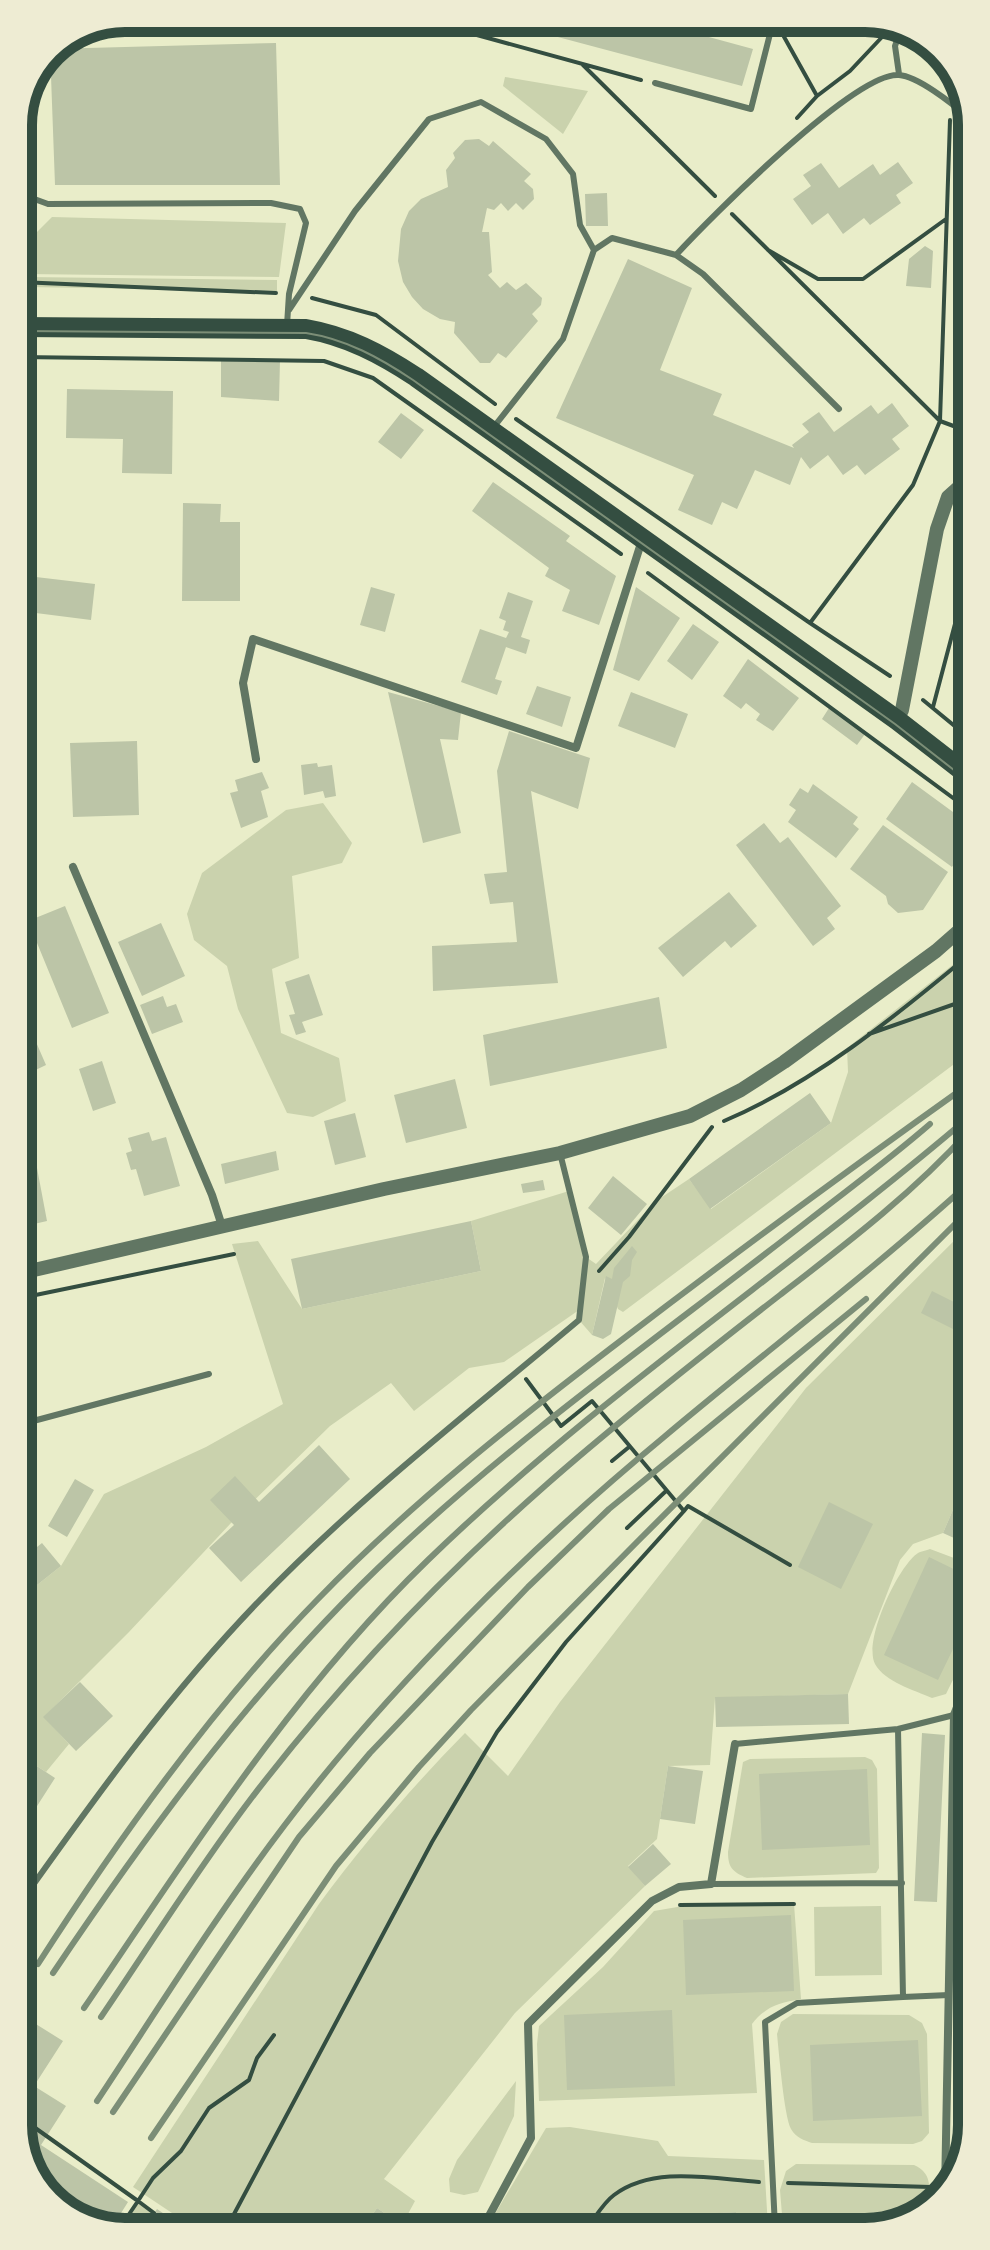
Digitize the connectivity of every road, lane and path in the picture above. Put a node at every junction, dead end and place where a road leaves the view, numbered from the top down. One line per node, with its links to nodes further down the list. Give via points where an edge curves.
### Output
1 (467, 32): 6 (path)
2 (770, 32): 6 (lane, via 751,109)
3 (781, 32): 7 (path)
4 (898, 38): 5 (lane)
5 (899, 74): 8 (lane); 14 (lane, via 876,79 812,125)
6 (655, 83)
7 (817, 96)
8 (951, 102): 9 (lane); 11 (path)
9 (955, 106)
10 (32, 198): 15 (lane, via 48,204 271,203 300,209 306,223)
11 (946, 219): 12 (path, via 863,279 818,279); 19 (path, via 940,421)
12 (761, 245)
13 (594, 250): 14 (lane, via 612,238); 15 (lane, via 580,225 573,174 546,139 481,102 429,119 355,211); 20 (lane, via 563,339)
14 (676, 255): 18 (lane, via 703,274)
15 (288, 319): 16 (main road); 20 (main road, via 348,339 395,363)
16 (32, 327)
17 (32, 357): 23 (path, via 324,361 350,368 373,378)
18 (839, 409)
19 (958, 428)
20 (491, 431): 22 (main road)
21 (958, 488): 25 (street, via 948,497 937,529)
22 (643, 539): 23 (street); 25 (main road)
23 (634, 563): 27 (street, via 576,748 253,639 243,683); 29 (path)
24 (958, 613): 26 (path, via 933,707)
25 (897, 720): 28 (main road)
26 (958, 728)
27 (256, 759)
28 (958, 767)
29 (958, 802)
30 (73, 867): 36 (street)
31 (958, 932): 35 (street, via 862,1007 715,1105)
32 (958, 1003): 33 (path)
33 (865, 1035)
34 (712, 1127): 39 (path)
35 (560, 1153): 36 (street); 39 (lane, via 586,1257)
36 (222, 1226): 38 (street)
37 (234, 1254): 40 (path)
38 (32, 1270)
39 (582, 1291): 41 (lane, via 579,1320)
40 (32, 1296)
41 (520, 1370): 44 (path, via 561,1426 592,1401); 56 (lane, via 339,1524 261,1599 145,1732)
42 (209, 1374): 43 (lane)
43 (32, 1421)
44 (629, 1447): 45 (path); 46 (path)
45 (612, 1461)
46 (666, 1491): 47 (path); 48 (path)
47 (684, 1511): 49 (path, via 688,1506); 69 (path, via 549,1663 471,1773)
48 (627, 1528)
49 (790, 1565)
50 (958, 1705): 51 (street)
51 (954, 1715): 52 (lane); 59 (street)
52 (898, 1729): 53 (lane); 54 (lane)
53 (735, 1744): 55 (street)
54 (902, 1883): 55 (lane); 60 (lane)
55 (711, 1884): 70 (street, via 679,1887 652,1901 528,2024 531,2138)
56 (32, 1887)
57 (794, 1904): 58 (path)
58 (680, 1905)
59 (949, 1995): 60 (lane); 63 (street)
60 (903, 1997): 64 (lane, via 797,2003 765,2022)
61 (274, 2035): 66 (path, via 249,2080 209,2108)
62 (32, 2126): 66 (path)
63 (945, 2171)
64 (773, 2182): 65 (path); 71 (path, via 642,2180 612,2197); 72 (lane)
65 (932, 2189)
66 (138, 2201): 67 (path); 68 (path)
67 (154, 2213)
68 (126, 2218)
69 (232, 2218)
70 (488, 2218)
71 (595, 2218)
72 (775, 2218)

